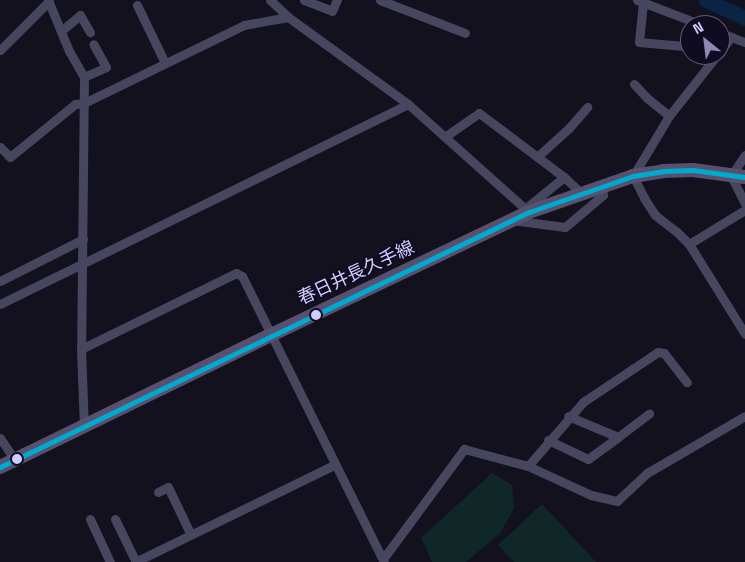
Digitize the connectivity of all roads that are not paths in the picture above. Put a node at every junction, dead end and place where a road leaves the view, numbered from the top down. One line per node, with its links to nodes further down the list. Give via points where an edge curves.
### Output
1 (270, 0): 8 (street)
2 (304, 0): 3 (street, via 332,11)
3 (337, 0)
4 (380, 0): 12 (street)
5 (48, 1): 10 (street); 17 (street)
6 (640, 1): 9 (street); 16 (street, via 639,42)
7 (137, 6): 18 (street)
8 (288, 17): 18 (street, via 244,24); 23 (street)
9 (680, 20)
10 (61, 31): 11 (street, via 80,15); 20 (street)
11 (90, 32)
12 (465, 33)
13 (731, 37): 14 (street)
14 (745, 42)
15 (93, 44): 20 (street, via 106,67)
16 (680, 46)
17 (0, 50)
18 (165, 63): 22 (street)
19 (709, 65): 25 (street)
20 (84, 78): 22 (street)
21 (634, 84): 25 (street)
22 (84, 102): 27 (street, via 71,107 10,157); 39 (street)
23 (408, 104): 26 (street); 41 (street)
24 (587, 107): 29 (street)
25 (669, 116): 30 (street)
26 (446, 136): 29 (street, via 480,113); 36 (street)
27 (0, 147)
28 (745, 155): 31 (street)
29 (538, 156): 32 (street)
30 (633, 176): 31 (main road, 春日井長久手線, via 663,170); 33 (main road, 春日井長久手線); 40 (street, via 655,215)
31 (738, 176): 35 (street)
32 (564, 177): 34 (street); 36 (street)
33 (601, 187): 34 (main road, 春日井長久手線); 38 (street, via 603,195 565,227)
34 (582, 194): 36 (main road, 春日井長久手線)
35 (745, 203)
36 (527, 210): 38 (main road, 春日井長久手線)
37 (745, 210): 40 (street)
38 (512, 220): 46 (main road, 春日井長久手線)
39 (83, 239): 41 (street); 42 (street)
40 (689, 244): 44 (street)
41 (83, 263): 43 (street); 47 (street)
42 (0, 281)
43 (0, 304)
44 (742, 323): 45 (street)
45 (745, 334)
46 (271, 335): 47 (street, via 242,276 236,273); 52 (main road, 春日井長久手線); 57 (street)
47 (81, 349): 52 (street)
48 (687, 382): 50 (street, via 664,352 658,352 583,402)
49 (650, 414): 53 (street)
50 (568, 416): 53 (street); 55 (street)
51 (745, 416): 58 (street, via 646,473 617,501 591,495)
52 (84, 427): 56 (main road, 春日井長久手線)
53 (618, 437): 55 (street, via 588,459)
54 (0, 438): 56 (street)
55 (548, 440): 58 (street)
56 (15, 460): 59 (main road, 春日井長久手線)
57 (334, 464): 63 (street); 64 (street)
58 (528, 466): 64 (street, via 464,450)
59 (0, 467)
60 (158, 492): 63 (street, via 168,487)
61 (115, 519): 66 (street)
62 (90, 520): 65 (street)
63 (191, 535): 66 (street)
64 (383, 560)
65 (110, 562)
66 (135, 562)

